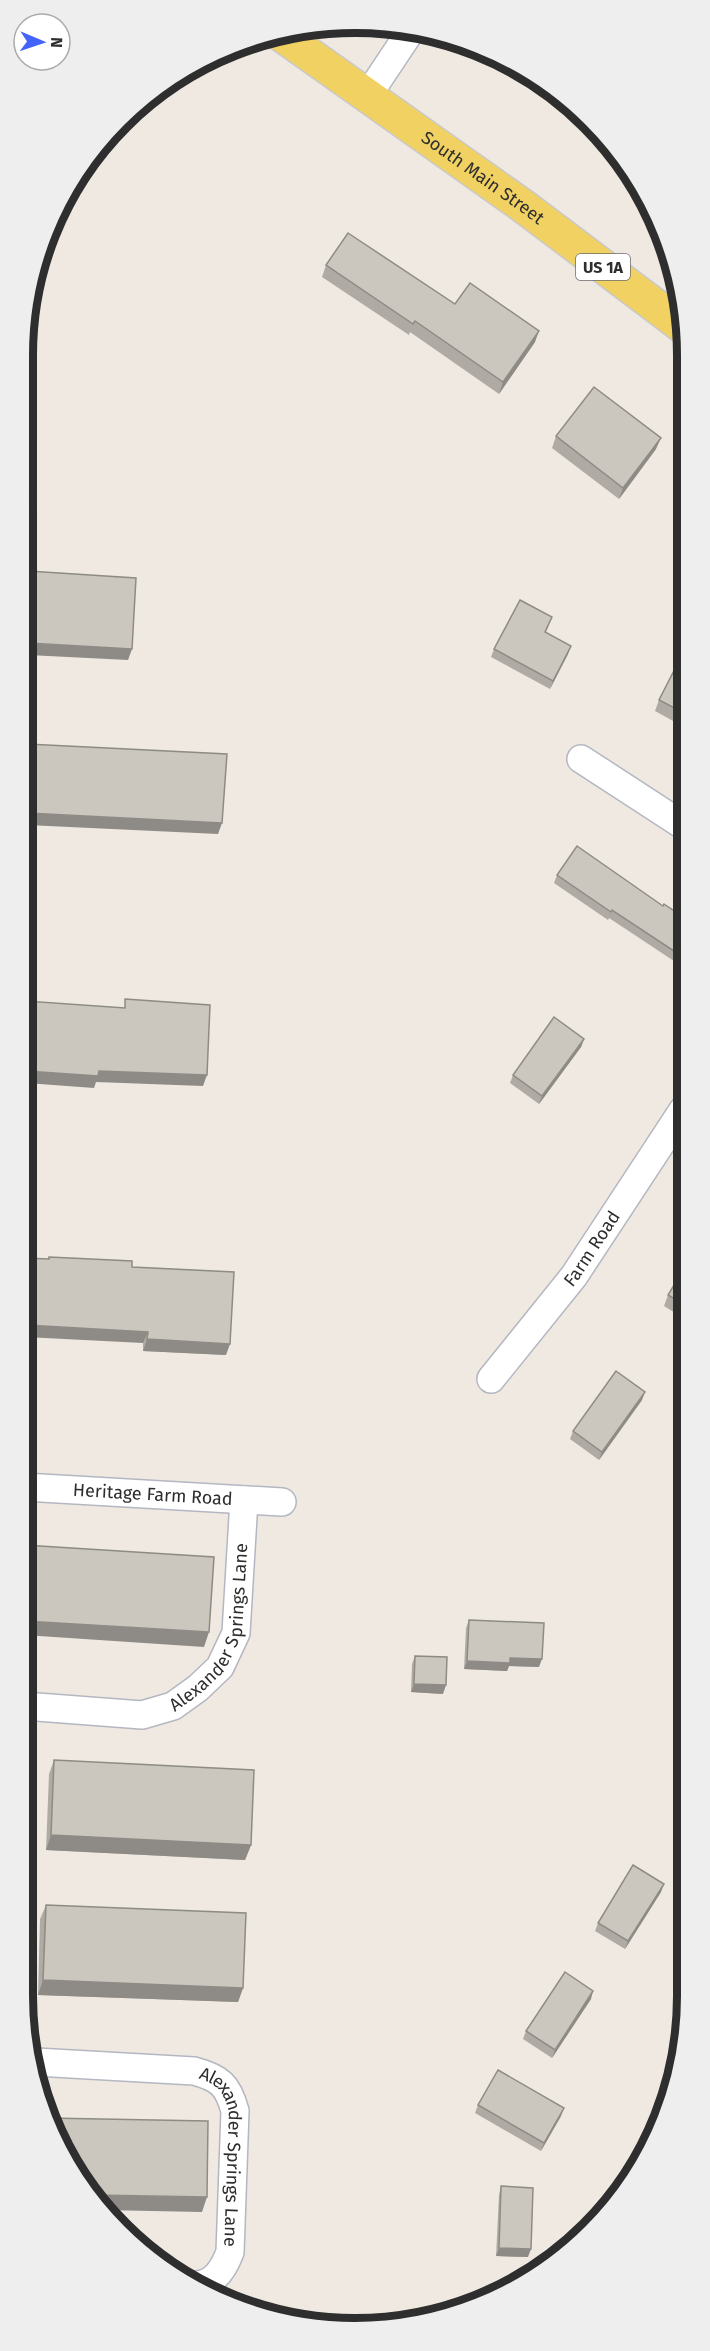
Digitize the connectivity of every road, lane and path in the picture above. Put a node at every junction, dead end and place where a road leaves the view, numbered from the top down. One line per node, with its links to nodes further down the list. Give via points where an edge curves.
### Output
1 (406, 37): 3 (street)
2 (289, 40): 3 (main road, South Main Street / US 1A)
3 (368, 95): 4 (main road, South Main Street / US 1A)
4 (675, 320)
5 (581, 759): 6 (street)
6 (677, 821)
7 (677, 1119): 8 (street, Farm Road, via 574,1276)
8 (490, 1379)
9 (33, 1488): 10 (street, Heritage Farm Road)
10 (244, 1500): 11 (street, Heritage Farm Road); 12 (street, Alexander Springs Lane, via 236,1633 220,1667 173,1706 142,1714)
11 (282, 1502)
12 (33, 1707)
13 (40, 2062): 14 (street, Alexander Springs Lane, via 194,2071 214,2077 230,2092 235,2111 230,2252 223,2269)
14 (208, 2282)

